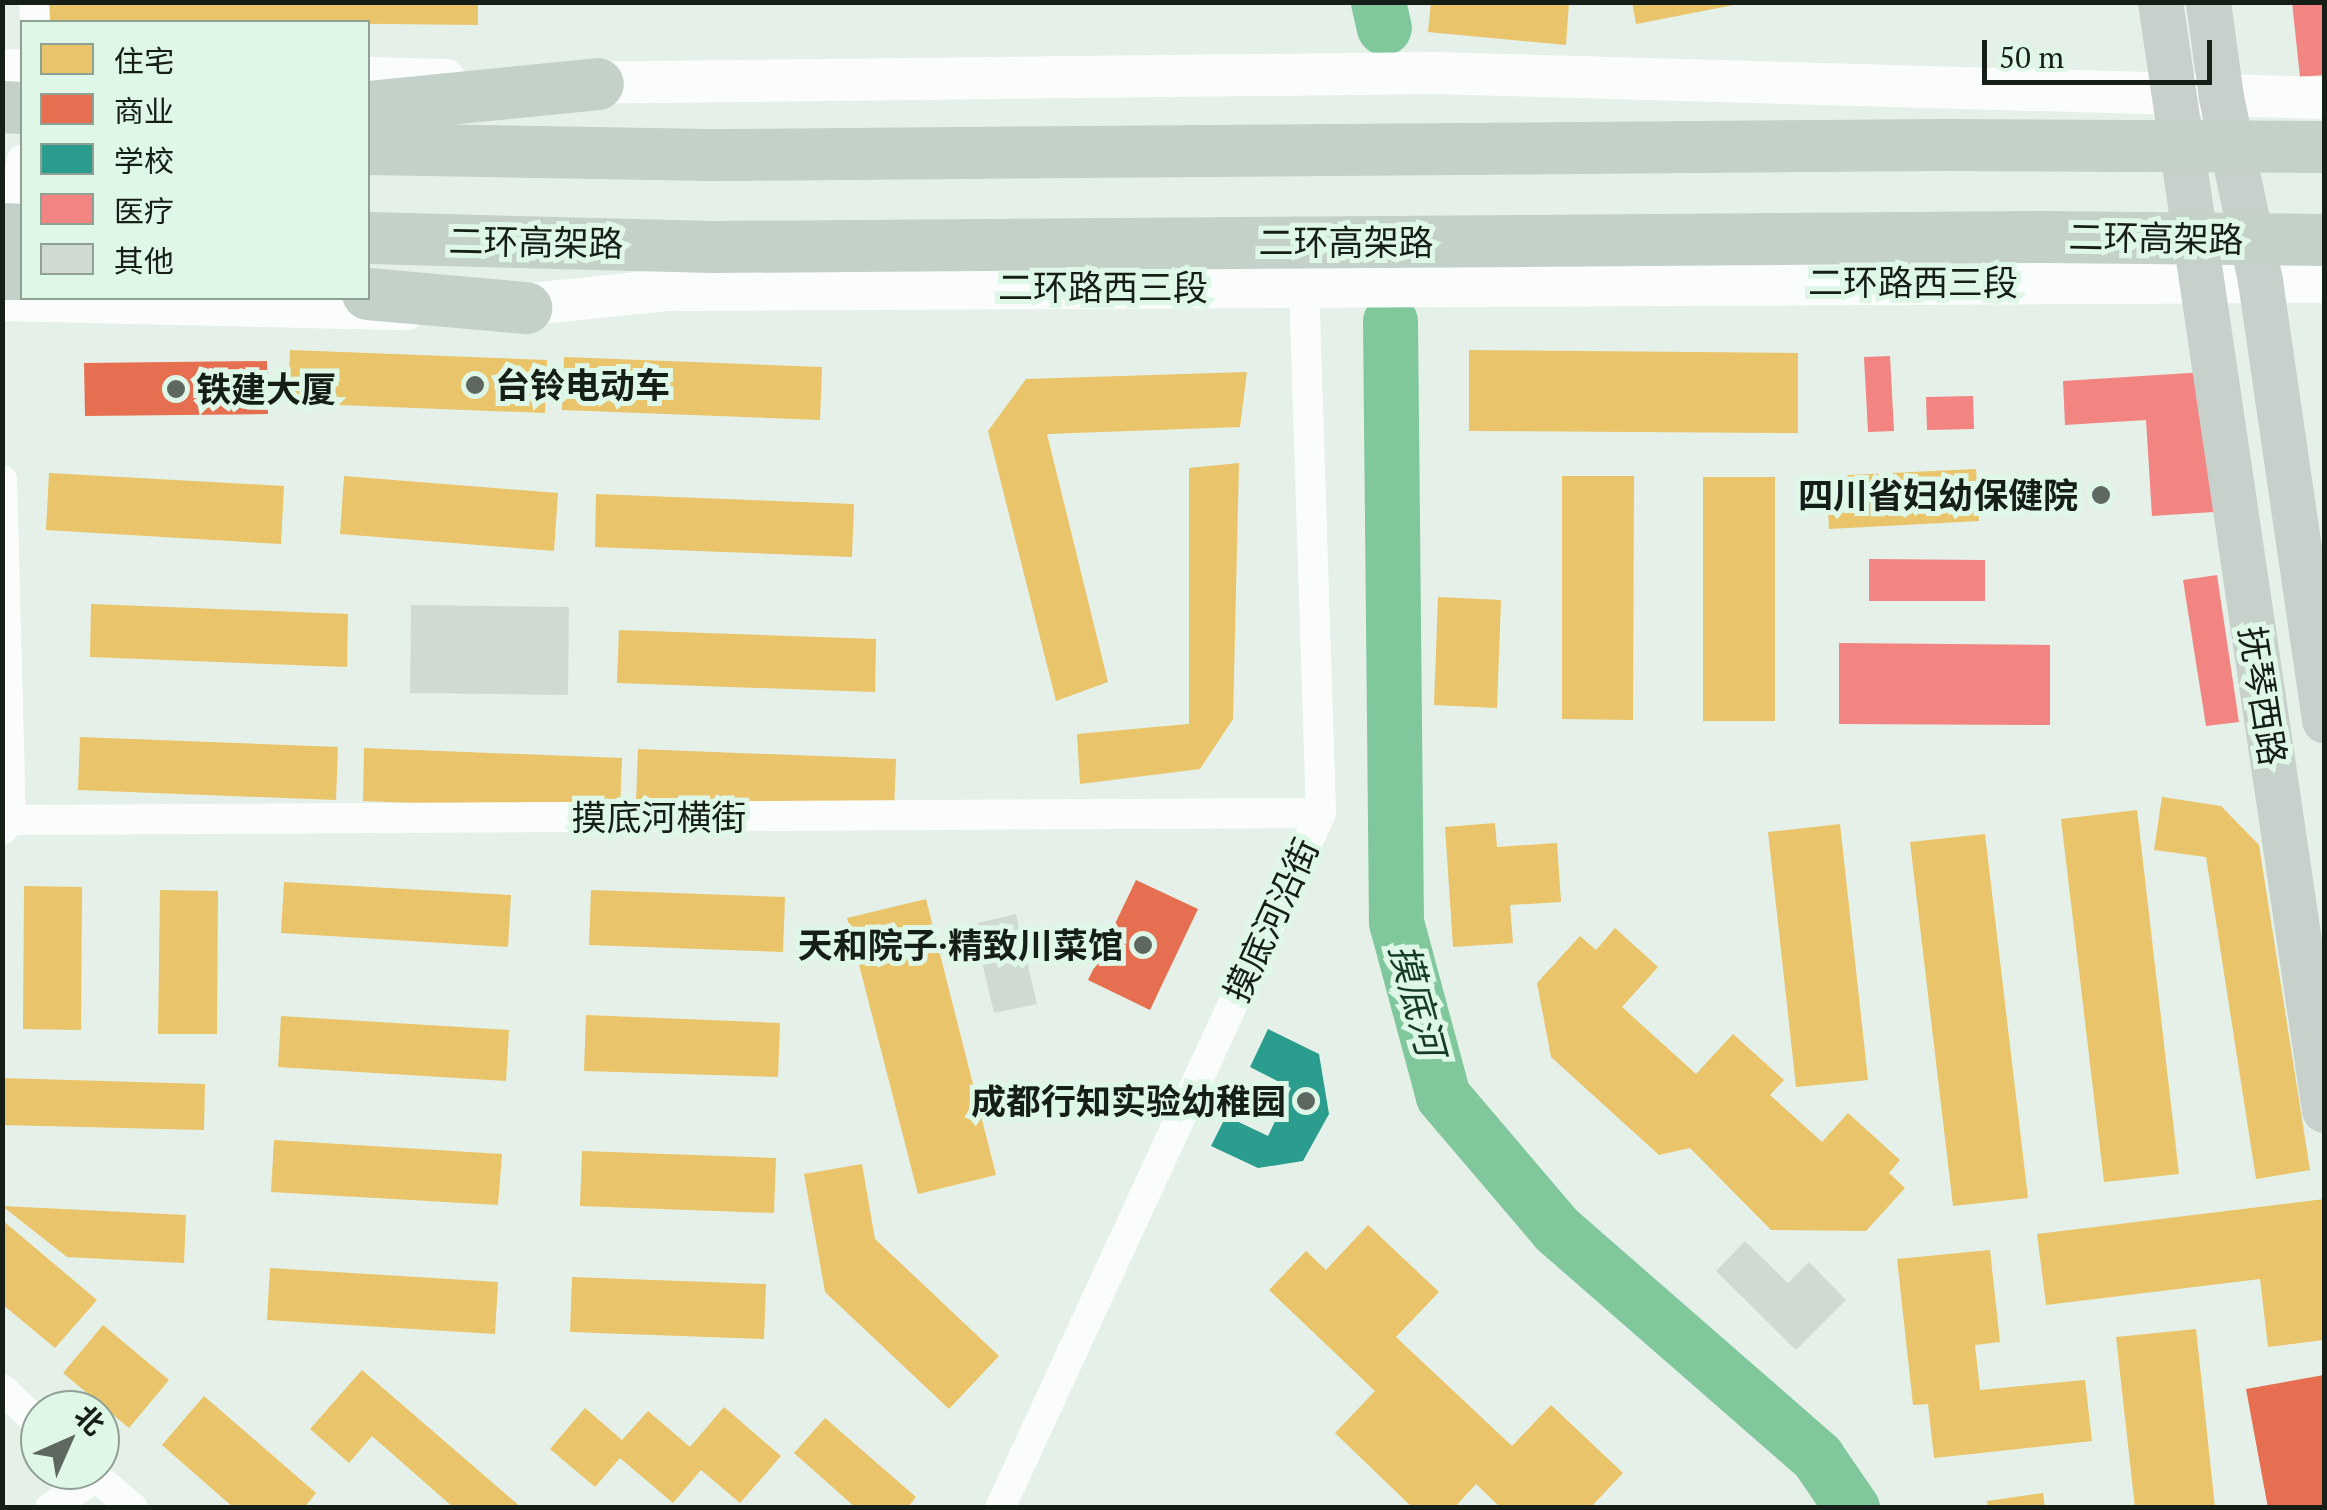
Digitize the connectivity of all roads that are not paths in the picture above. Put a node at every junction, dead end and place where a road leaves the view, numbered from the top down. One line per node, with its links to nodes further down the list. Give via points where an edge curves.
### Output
1 (2160, 2): 5 (main road, 抚琴西路)
2 (2208, 2): 6 (main road, 抚琴西路)
3 (370, 78): 4 (main road)
4 (598, 84): 5 (main road, via 1432,73); 8 (highway)
5 (2173, 96): 6 (main road); 15 (main road, 抚琴西路)
6 (2221, 96): 7 (main road); 16 (main road, 抚琴西路)
7 (2324, 98)
8 (370, 107)
9 (2324, 147): 10 (highway, via 742,155)
10 (370, 149)
11 (20, 170): 14 (street)
12 (370, 238): 13 (highway, 二环高架路, via 713,247)
13 (2324, 240)
14 (2, 274)
15 (2204, 281): 16 (main road, 二环路西三段); 18 (main road, 二环路西三段); 26 (main road, 抚琴西路)
16 (2260, 282): 17 (main road, 二环路西三段); 23 (main road, 抚琴西路)
17 (2324, 282)
18 (1304, 285): 21 (main road, 二环路西三段, via 668,290); 24 (street, 摸底河沿街)
19 (370, 294): 21 (highway)
20 (2, 300): 21 (main road, 二环路西三段)
21 (526, 308)
22 (2, 480): 25 (street)
23 (2324, 720)
24 (1320, 813): 25 (street, 摸底河横街); 31 (street, 摸底河沿街)
25 (7, 825)
26 (2324, 1110)
27 (72, 1490): 29 (street)
28 (111, 1490): 30 (street)
29 (50, 1508)
30 (133, 1508)
31 (1000, 1508)

